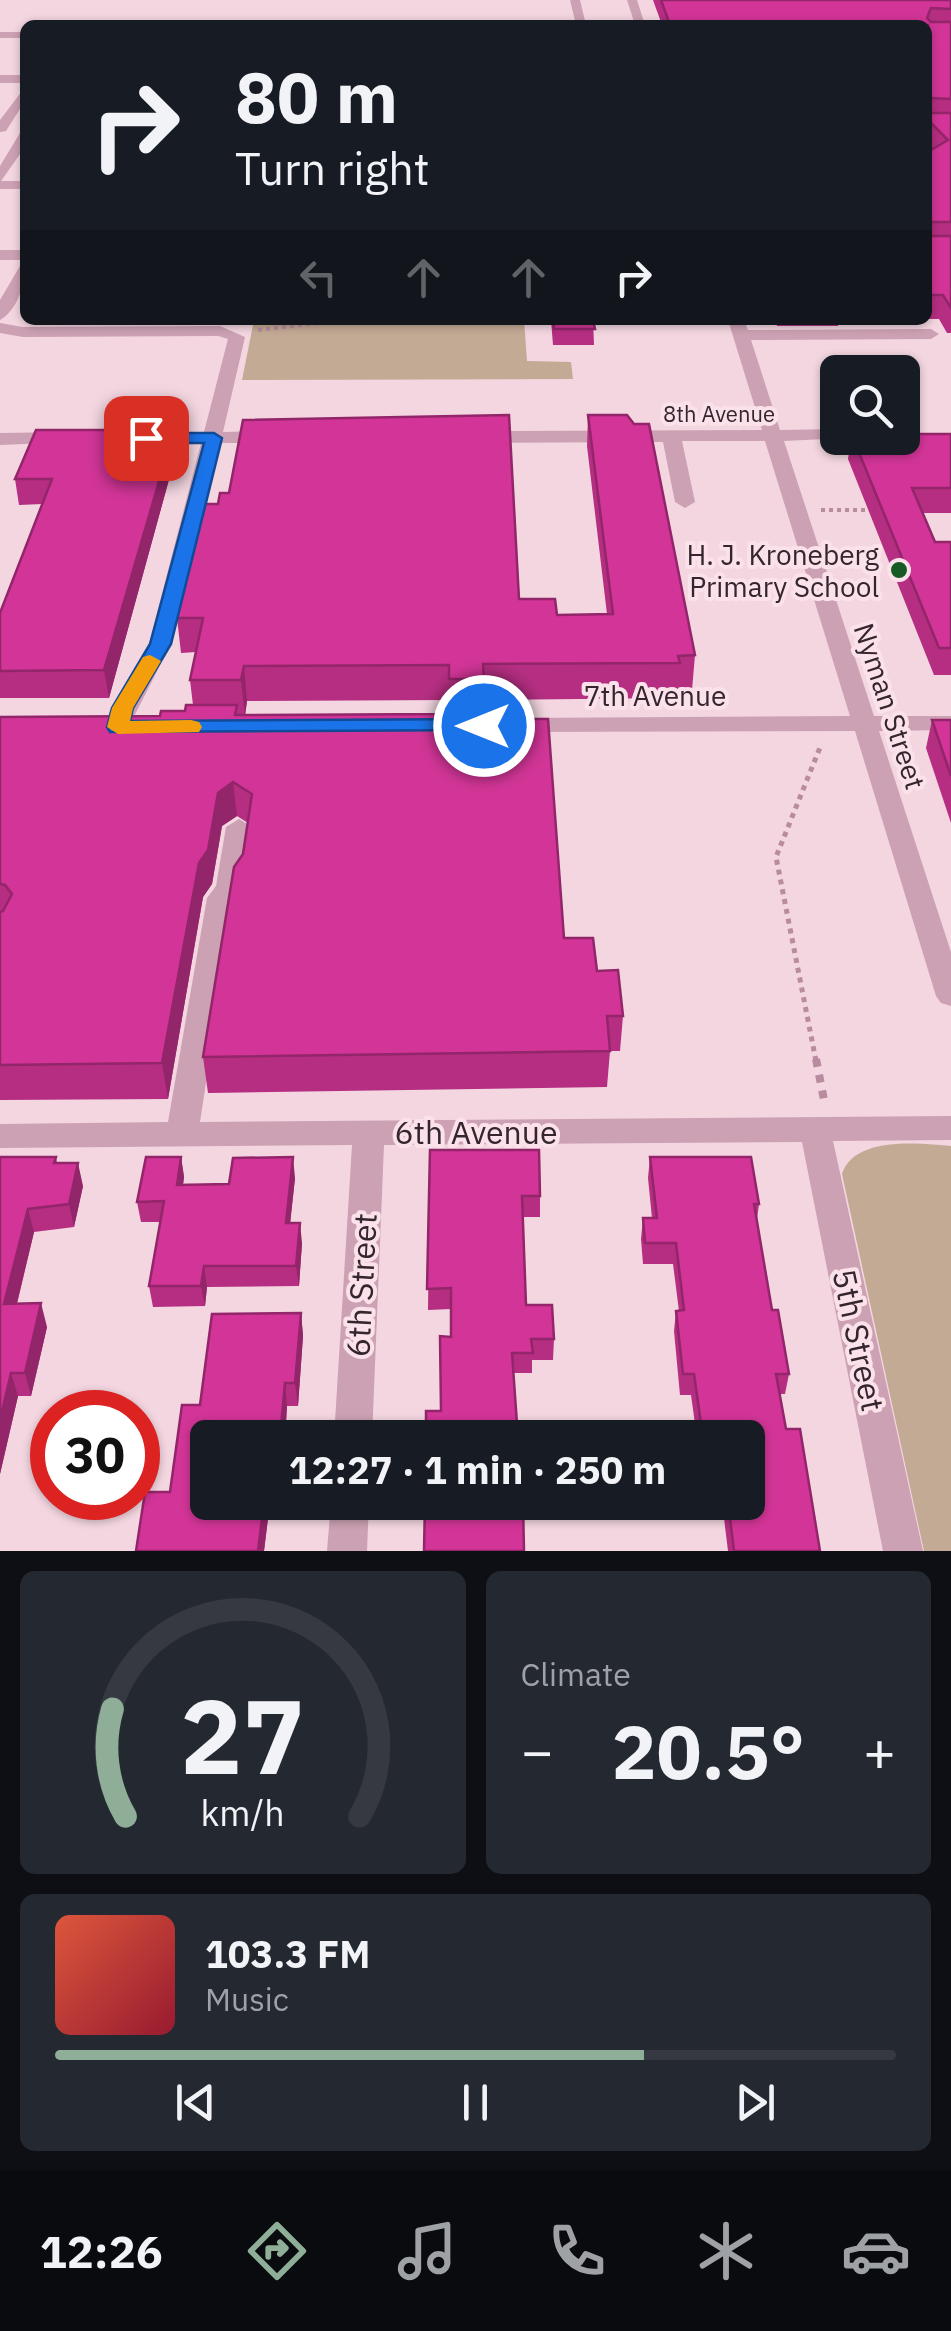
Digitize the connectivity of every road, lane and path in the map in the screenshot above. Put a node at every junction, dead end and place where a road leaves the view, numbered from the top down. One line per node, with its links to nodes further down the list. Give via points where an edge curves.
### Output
1 (5, 36): 2 (street)
2 (0, 48)
3 (20, 98): 4 (street)
4 (0, 128)
5 (20, 141): 6 (street)
6 (0, 177)
7 (20, 278): 8 (street)
8 (0, 315)
9 (294, 325): 12 (path)
10 (738, 327): 13 (street); 14 (street, Nyman Street)
11 (0, 328): 12 (street)
12 (225, 332): 20 (street, via 237,340)
13 (931, 334)
14 (772, 435): 15 (street, 8th Avenue); 17 (street, 8th Avenue); 25 (street, Nyman Street)
15 (820, 435)
16 (467, 436): 17 (street, 8th Avenue)
17 (671, 436): 23 (street)
18 (84, 438): 22 (street)
19 (121, 438): 20 (street)
20 (214, 438): 21 (street); 30 (street, via 160,644 122,708)
21 (292, 438)
22 (0, 439)
23 (685, 502)
24 (868, 510): 25 (path, via 819,510)
25 (798, 518): 28 (street, Nyman Street)
26 (951, 723): 28 (street, 7th Avenue)
27 (830, 724): 28 (street, 7th Avenue); 29 (street, 7th Avenue); 34 (path, via 776,857)
28 (863, 724): 32 (street, Nyman Street)
29 (492, 726)
30 (118, 727)
31 (238, 827): 36 (street, via 229,888 220,898)
32 (951, 996)
33 (951, 1128): 34 (street, 6th Avenue)
34 (823, 1130): 35 (street, 6th Avenue); 41 (street, 5th Street)
35 (370, 1133): 36 (street, 6th Avenue); 38 (street, 6th Street)
36 (182, 1135): 37 (street, 6th Avenue)
37 (0, 1136)
38 (355, 1420)
39 (349, 1520): 40 (street)
40 (348, 1551)
41 (903, 1551)

